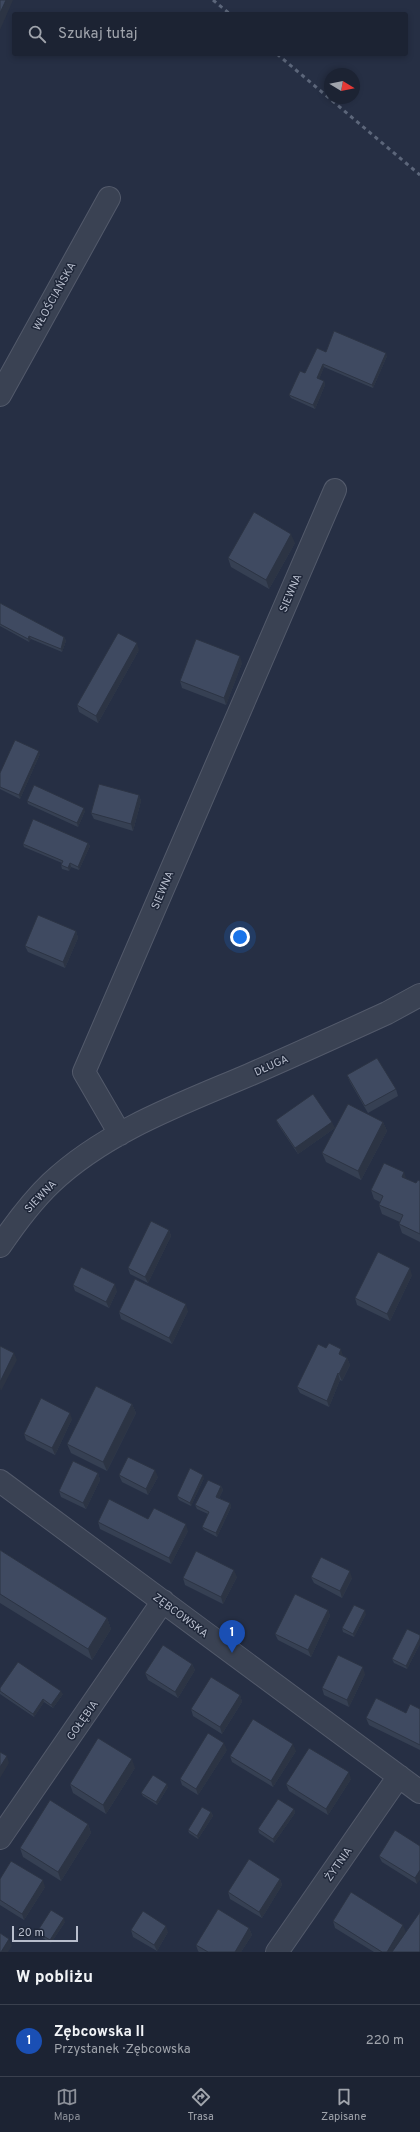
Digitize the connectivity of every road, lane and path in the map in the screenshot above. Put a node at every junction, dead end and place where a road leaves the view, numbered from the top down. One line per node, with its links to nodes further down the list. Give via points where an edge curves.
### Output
1 (109, 198): 2 (street, WŁOŚCIAŃSKA)
2 (0, 395)
3 (335, 490): 5 (street, SIEWNA, via 84,1072)
4 (420, 995): 5 (street, DŁUGA, via 387,1013)
5 (120, 1134): 6 (street, SIEWNA, via 81,1158 51,1183 20,1216)
6 (0, 1246)
7 (0, 1481): 8 (street, ZĘBCOWSKA)
8 (163, 1602): 9 (street, ZĘBCOWSKA); 11 (street, GOŁĘBIA)
9 (398, 1776): 10 (street, ZĘBCOWSKA); 12 (street, ŻYTNIA)
10 (420, 1792)
11 (0, 1838)
12 (277, 1952)

